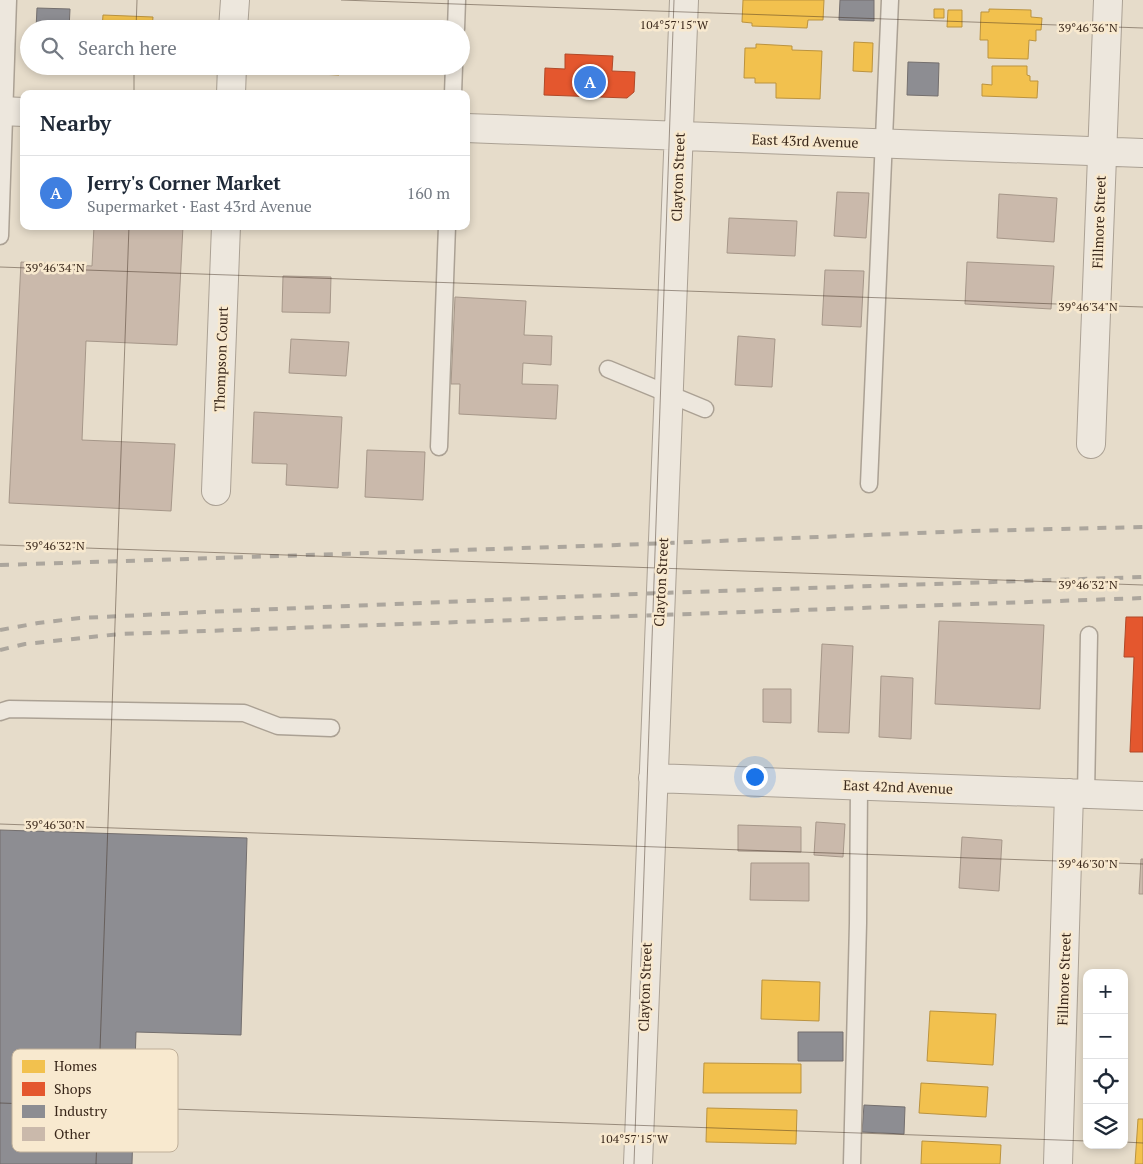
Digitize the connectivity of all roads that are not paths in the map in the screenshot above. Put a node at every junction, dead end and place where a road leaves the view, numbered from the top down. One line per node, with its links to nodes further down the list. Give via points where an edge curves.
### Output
1 (8, 0): 13 (lane)
2 (234, 0): 7 (street)
3 (457, 0): 8 (lane)
4 (684, 0): 15 (street, Clayton Street)
5 (890, 0): 16 (lane)
6 (1108, 0): 17 (street, Fillmore Street)
7 (234, 20)
8 (456, 20)
9 (232, 75): 11 (street)
10 (454, 75): 12 (lane)
11 (231, 90)
12 (453, 90)
13 (9, 111): 21 (lane)
14 (470, 128): 15 (street, East 43rd Avenue)
15 (679, 136): 16 (street, East 43rd Avenue); 23 (street, Clayton Street)
16 (884, 144): 17 (street, East 43rd Avenue); 27 (lane)
17 (1102, 152): 18 (street, East 43rd Avenue); 25 (street, Fillmore Street)
18 (1143, 153)
19 (226, 230): 28 (street, Thompson Court)
20 (447, 230): 26 (lane)
21 (0, 236)
22 (608, 369): 23 (lane)
23 (669, 395): 24 (lane); 32 (street, Clayton Street)
24 (705, 409)
25 (1091, 444)
26 (439, 447)
27 (869, 484)
28 (216, 491)
29 (1090, 636): 34 (lane)
30 (0, 712): 31 (lane, via 9,709 244,713 278,726)
31 (331, 728)
32 (652, 778): 33 (street, East 42nd Avenue); 36 (street, Clayton Street)
33 (859, 786): 34 (street, East 42nd Avenue); 37 (lane)
34 (1078, 794): 35 (street, East 42nd Avenue); 38 (street, Fillmore Street)
35 (1143, 796)
36 (638, 1164)
37 (852, 1164)
38 (1058, 1164)

